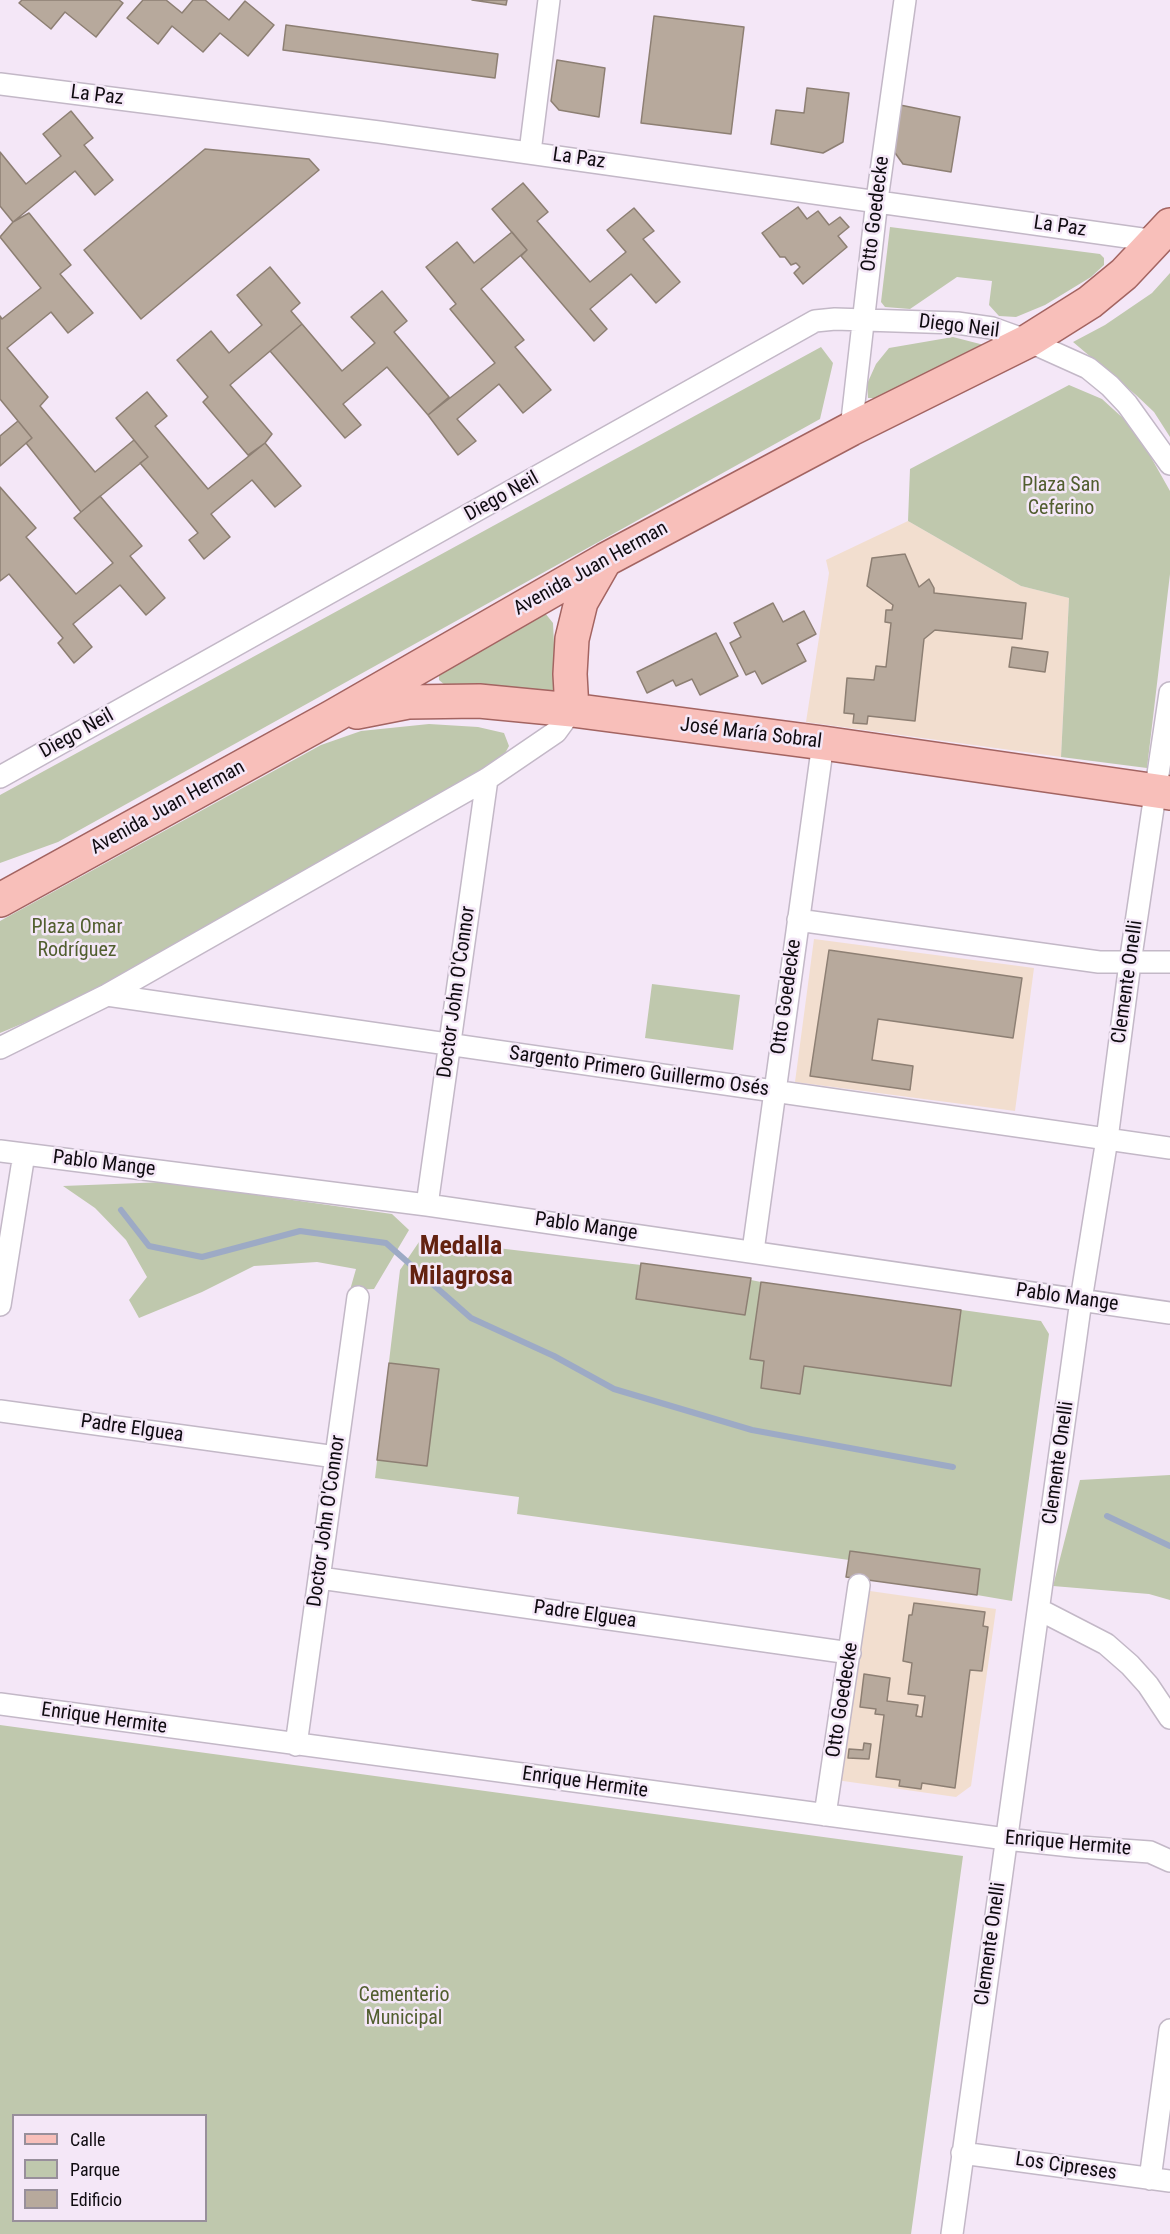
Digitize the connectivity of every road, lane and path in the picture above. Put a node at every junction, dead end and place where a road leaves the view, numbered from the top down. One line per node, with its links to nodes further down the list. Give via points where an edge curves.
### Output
1 (549, 0): 4 (street)
2 (905, 0): 5 (street, Otto Goedecke)
3 (0, 84): 4 (street, La Paz)
4 (530, 152): 5 (street, La Paz)
5 (877, 200): 6 (street, La Paz); 7 (street, Otto Goedecke)
6 (1163, 233): 8 (main road, Avenida Juan Herman, via 1124,274 1090,302)
7 (865, 319): 8 (street, Diego Neil, via 957,323 992,328); 9 (street, Otto Goedecke); 16 (street, Diego Neil, via 815,321)
8 (1028, 341): 9 (main road, Avenida Juan Herman); 10 (street, Diego Neil, via 1088,368 1110,386)
9 (851, 429): 11 (main road, Avenida Juan Herman)
10 (1170, 464)
11 (605, 560): 13 (main road, via 581,602 572,639); 14 (main road, Avenida Juan Herman)
12 (1170, 693): 18 (street, Clemente Onelli)
13 (572, 710): 14 (main road, José María Sobral, via 479,701 408,702); 15 (main road, José María Sobral); 17 (street, via 556,732)
14 (332, 717): 19 (main road, Avenida Juan Herman)
15 (823, 743): 18 (main road, José María Sobral); 20 (street, Otto Goedecke)
16 (0, 777)
17 (487, 778): 23 (street); 24 (street, Doctor John O'Connor)
18 (1163, 792): 22 (street, Clemente Onelli)
19 (0, 900)
20 (798, 920): 22 (street); 26 (street, Otto Goedecke)
21 (1170, 962): 22 (street)
22 (1130, 963): 27 (street, Clemente Onelli)
23 (107, 995): 24 (street, Sargento Primero Guillermo Osés); 25 (street)
24 (450, 1045): 26 (street, Sargento Primero Guillermo Osés); 31 (street, Doctor John O'Connor)
25 (0, 1048)
26 (774, 1092): 27 (street, Sargento Primero Guillermo Osés); 32 (street, Otto Goedecke)
27 (1107, 1139): 28 (street, Sargento Primero Guillermo Osés); 34 (street, Clemente Onelli)
28 (1170, 1148)
29 (0, 1150): 30 (street, Pablo Mange)
30 (24, 1154): 31 (street, Pablo Mange); 35 (street)
31 (427, 1205): 32 (street, Pablo Mange)
32 (753, 1251): 34 (street, Pablo Mange)
33 (358, 1298): 38 (street, Doctor John O'Connor)
34 (1081, 1300): 36 (street, Pablo Mange); 41 (street, Clemente Onelli)
35 (0, 1305)
36 (1170, 1313)
37 (0, 1411): 38 (street, Padre Elguea)
38 (336, 1458): 39 (street, Doctor John O'Connor)
39 (320, 1578): 42 (street, Padre Elguea); 45 (street, Doctor John O'Connor)
40 (859, 1585): 42 (street, Otto Goedecke)
41 (1040, 1610): 44 (street, via 1107,1644 1148,1685); 47 (street, Clemente Onelli)
42 (850, 1653): 46 (street, Otto Goedecke)
43 (0, 1704): 45 (street, Enrique Hermite)
44 (1170, 1718)
45 (296, 1745): 46 (street, Enrique Hermite)
46 (825, 1815): 47 (street, Enrique Hermite)
47 (1006, 1839): 48 (street, Enrique Hermite, via 1150,1852); 50 (street, Clemente Onelli)
48 (1170, 1861)
49 (1170, 2030): 51 (street)
50 (962, 2153): 51 (street, Los Cipreses); 52 (street, Clemente Onelli)
51 (1160, 2180)
52 (952, 2234)

